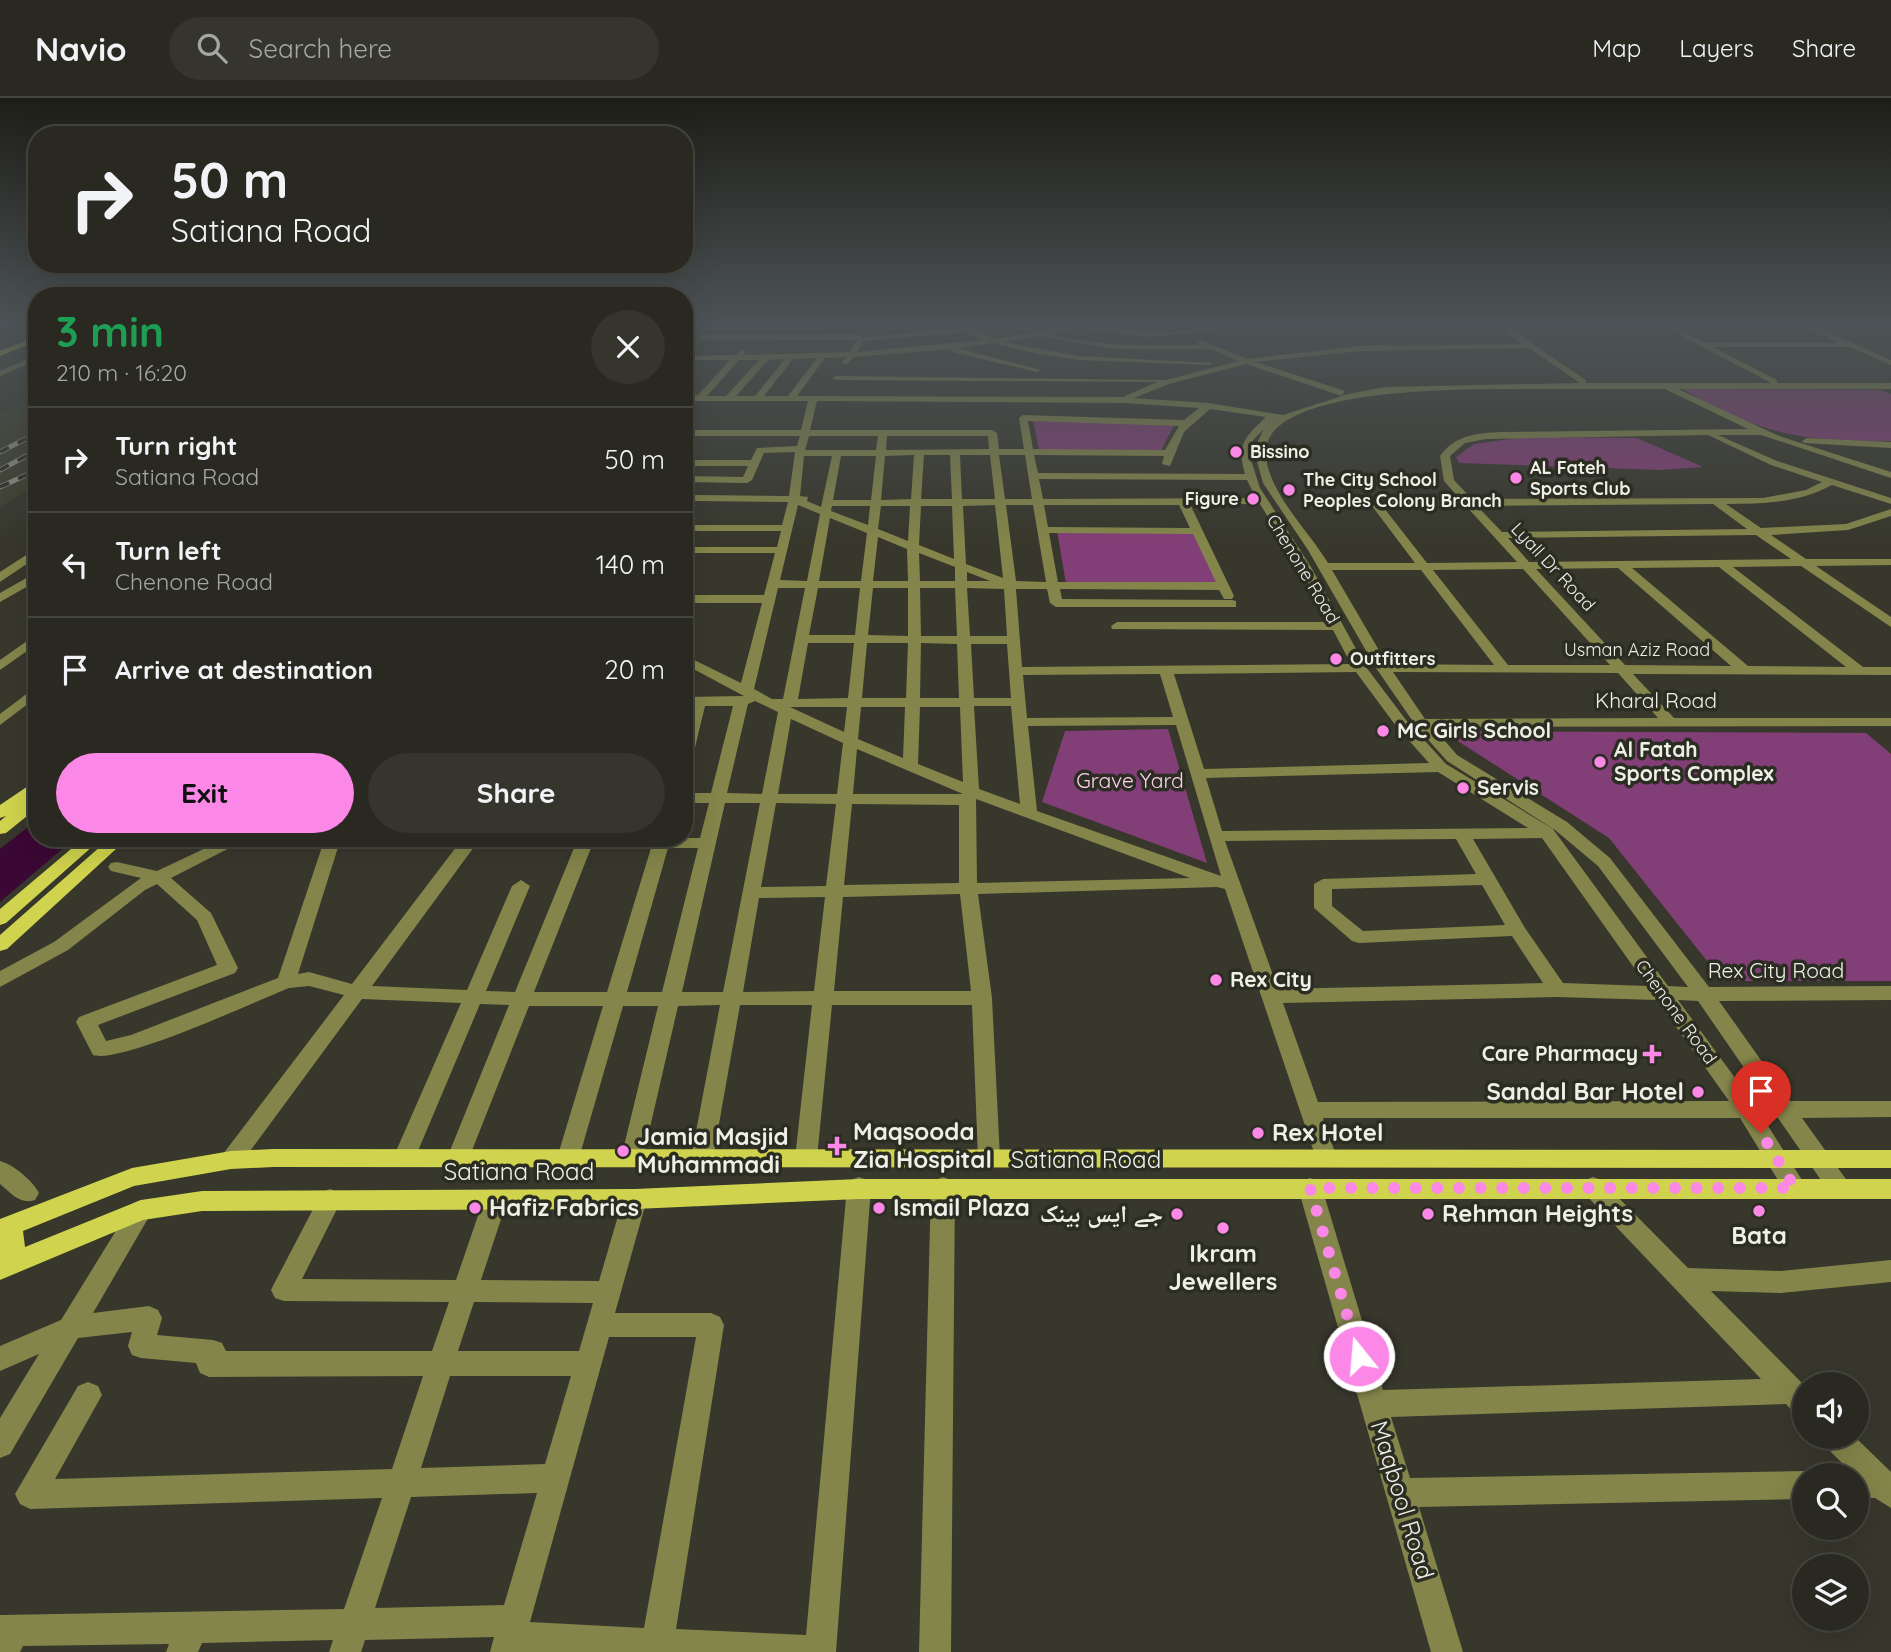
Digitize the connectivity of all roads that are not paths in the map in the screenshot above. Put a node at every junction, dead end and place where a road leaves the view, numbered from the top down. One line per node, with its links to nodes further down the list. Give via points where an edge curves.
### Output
1 (693, 398): 2 (street)
2 (700, 398): 3 (street)
3 (728, 398): 9 (street)
4 (1019, 398): 11 (street); 12 (street); 15 (street)
5 (1131, 398): 12 (street)
6 (1330, 398): 14 (street, Chenone Road)
7 (1346, 398): 14 (street, Chenone Road)
8 (1686, 398): 17 (street)
9 (757, 399): 10 (street)
10 (790, 399): 11 (street)
11 (819, 399): 19 (street)
12 (1125, 400): 13 (street)
13 (1208, 406): 14 (street); 16 (street)
14 (1281, 416): 40 (street, Chenone Road, via 1248,439 1246,460); 77 (street, Chenone Road, via 1264,437 1261,458 1268,483)
15 (1023, 418): 16 (street); 27 (street)
16 (1184, 423): 34 (street)
17 (1765, 432): 21 (street, Lyall Dr Road); 22 (street)
18 (693, 433): 19 (street)
19 (805, 433): 20 (street); 25 (street)
20 (883, 433): 30 (street); 33 (street, via 989,432)
21 (1706, 433): 43 (street); 56 (street, Lyall Dr Road, via 1519,434 1463,440 1448,450 1445,469 1449,481)
22 (1783, 439): 23 (street); 37 (street)
23 (1872, 445): 24 (street); 26 (street)
24 (1891, 445)
25 (801, 451): 29 (street); 35 (street, via 761,450); 46 (street)
26 (1891, 451)
27 (1028, 452): 33 (street); 34 (street); 38 (street)
28 (700, 453): 35 (street)
29 (837, 453): 30 (street); 57 (street)
30 (881, 453): 31 (street); 49 (street)
31 (919, 453): 32 (street); 50 (street)
32 (955, 453): 33 (street); 51 (street)
33 (994, 453): 52 (street)
34 (1168, 453): 39 (street)
35 (757, 457): 36 (street); 42 (street)
36 (693, 462)
37 (1891, 475)
38 (1033, 476): 39 (street); 53 (street)
39 (1170, 476): 40 (street)
40 (1251, 477): 47 (street, Chenone Road)
41 (693, 479): 42 (street)
42 (747, 480): 45 (street)
43 (1830, 482): 48 (street); 55 (street, via 1788,498)
44 (693, 498): 45 (street)
45 (741, 499): 46 (street)
46 (794, 499): 57 (street); 60 (street)
47 (1262, 501): 54 (street); 96 (street, Chenone Road)
48 (1891, 501)
49 (875, 503): 50 (street); 57 (street); 61 (street)
50 (916, 503): 51 (street); 66 (street)
51 (958, 503): 52 (street); 71 (street)
52 (999, 503): 53 (street); 85 (street)
53 (1038, 503): 54 (street); 62 (street)
54 (1184, 503): 63 (street)
55 (1717, 503): 56 (street); 64 (street)
56 (1470, 504): 65 (street, Lyall Dr Road); 76 (street, via 1377,506)
57 (828, 505): 61 (street); 82 (street)
58 (1891, 512): 64 (street, via 1848,527)
59 (693, 525): 60 (street)
60 (787, 528): 68 (street)
61 (872, 530): 66 (street); 83 (street)
62 (1044, 530): 63 (street); 87 (street)
63 (1197, 531): 88 (street)
64 (1762, 532): 65 (street); 75 (street)
65 (1500, 536): 72 (street, Lyall Dr Road)
66 (914, 546): 71 (street); 86 (street)
67 (693, 550): 68 (street)
68 (782, 550): 81 (street)
69 (28, 558): 79 (street)
70 (1891, 562): 75 (street)
71 (961, 565): 84 (street); 85 (street)
72 (1527, 565): 73 (street); 76 (street); 108 (street, Lyall Dr Road)
73 (1622, 565): 74 (street); 109 (street)
74 (1723, 565): 75 (street); 110 (street)
75 (1809, 565): 93 (street)
76 (1424, 566): 77 (street); 107 (street)
77 (1324, 567): 106 (street, Chenone Road)
78 (28, 578): 79 (street)
79 (0, 579)
80 (28, 580): 89 (street)
81 (773, 584): 82 (street); 91 (street)
82 (812, 584): 83 (street); 97 (street)
83 (865, 584): 86 (street); 98 (street)
84 (963, 584): 85 (street); 86 (street); 99 (street)
85 (1010, 584): 87 (street); 100 (street)
86 (916, 585): 101 (street)
87 (1055, 586): 88 (street); 92 (street, via 1056,603 1061,604)
88 (1223, 586): 92 (street)
89 (0, 598)
90 (693, 598): 91 (street)
91 (769, 599): 115 (street)
92 (1232, 604): 94 (street)
93 (1891, 623)
94 (1239, 625): 95 (street); 96 (street)
95 (1117, 626)
96 (1338, 626): 105 (street, Chenone Road)
97 (801, 639): 98 (street); 121 (street)
98 (859, 640): 101 (street); 117 (street)
99 (966, 640): 100 (street); 101 (street); 118 (street)
100 (1013, 640): 111 (street)
101 (915, 641): 119 (street)
102 (28, 645): 104 (street)
103 (693, 664): 115 (street)
104 (0, 666)
105 (1360, 668): 112 (street); 129 (street, Chenone Road)
106 (1383, 668): 107 (street, Usman Aziz Road); 126 (street, Chenone Road)
107 (1504, 669): 108 (street, Usman Aziz Road)
108 (1625, 670): 109 (street, Usman Aziz Road); 124 (street, Lyall Dr Road)
109 (1744, 670): 110 (street, Usman Aziz Road)
110 (1859, 670): 113 (street, Usman Aziz Road)
111 (1015, 671): 112 (street); 120 (street)
112 (1166, 671): 123 (street)
113 (1891, 671)
114 (28, 698): 122 (street)
115 (752, 698): 116 (street); 121 (street); 135 (street)
116 (693, 701)
117 (852, 701): 119 (street); 121 (street); 128 (street)
118 (969, 701): 119 (street); 120 (street); 133 (street)
119 (911, 702): 130 (street)
120 (1018, 702): 125 (street)
121 (788, 707): 128 (street); 136 (street)
122 (0, 721)
123 (1182, 721): 125 (street); 131 (street)
124 (1669, 721): 126 (street, Kharal Road); 127 (street, Kharal Road)
125 (1020, 722): 140 (street)
126 (1421, 723): 171 (street, Chenone Road, via 1452,758 1560,826 1604,862)
127 (1891, 723)
128 (848, 741): 130 (street); 137 (street)
129 (1441, 767): 131 (street); 143 (street, Chenone Road)
130 (910, 768): 133 (street)
131 (1197, 774): 144 (street)
132 (28, 792): 139 (main road)
133 (969, 796): 137 (street); 140 (street); 159 (street)
134 (693, 798): 135 (street)
135 (719, 798): 136 (street); 146 (street)
136 (770, 799): 137 (street); 161 (street)
137 (842, 799): 160 (street)
138 (28, 807): 141 (main road)
139 (0, 813)
140 (1029, 814): 157 (street)
141 (0, 829)
142 (1461, 832): 143 (street); 144 (street); 156 (street)
143 (1547, 833): 169 (street, Chenone Road)
144 (1215, 836): 157 (street)
145 (693, 842): 146 (street)
146 (708, 843): 175 (street)
147 (84, 847): 162 (main road)
148 (110, 847): 164 (main road)
149 (223, 847): 155 (street)
150 (330, 847): 166 (street)
151 (466, 847): 168 (street)
152 (583, 847): 179 (street)
153 (660, 847): 174 (street)
154 (117, 867): 155 (street)
155 (160, 877): 165 (street, via 139,886 61,946); 166 (street, via 205,918 228,968 86,1022 100,1050 136,1041)
156 (1490, 879): 163 (street); 163 (street, via 1322,884 1323,908 1359,937)
157 (1228, 885): 159 (street); 173 (street)
158 (521, 886): 172 (street)
159 (968, 888): 160 (street); 178 (street)
160 (833, 891): 161 (street); 177 (street)
161 (752, 892): 176 (street)
162 (0, 919)
163 (1517, 930): 167 (street)
164 (0, 945)
165 (0, 980)
166 (286, 982): 168 (street, via 309,979)
167 (1557, 990): 169 (street, Rex City Road); 173 (street, Rex City Road)
168 (357, 992): 172 (street); 195 (street)
169 (1662, 993): 171 (street, Rex City Road); 181 (street, Chenone Road)
170 (1891, 993): 171 (street, Rex City Road)
171 (1704, 994): 182 (street, Chenone Road)
172 (472, 996): 179 (street); 184 (street)
173 (1269, 996): 180 (street)
174 (615, 998): 175 (street); 179 (street); 186 (street)
175 (670, 998): 176 (street); 187 (street)
176 (732, 998): 177 (street); 188 (street)
177 (822, 998): 178 (street); 189 (street)
178 (982, 998): 190 (street)
179 (522, 999): 185 (street)
180 (1309, 1110): 181 (street); 191 (street)
181 (1747, 1110): 182 (street); 192 (street, Chenone Road)
182 (1787, 1110): 183 (street); 193 (street, Chenone Road)
183 (1891, 1110)
184 (404, 1158): 185 (main road, Satiana Road); 195 (main road, Satiana Road)
185 (458, 1158): 186 (main road, Satiana Road)
186 (568, 1158): 187 (main road, Satiana Road)
187 (632, 1158): 188 (main road, Satiana Road)
188 (702, 1158): 189 (main road, Satiana Road)
189 (806, 1158): 190 (main road, Satiana Road)
190 (989, 1158): 191 (main road, Satiana Road)
191 (1326, 1158): 192 (main road, Satiana Road)
192 (1776, 1158): 193 (main road, Satiana Road); 201 (street, Chenone Road)
193 (1817, 1158): 194 (main road, Satiana Road); 202 (street, Chenone Road)
194 (1891, 1159)
195 (231, 1160): 209 (main road, Satiana Road, via 132,1177)
196 (0, 1170): 204 (street)
197 (1593, 1187): 200 (main road, Satiana Road); 201 (main road, Satiana Road); 212 (street)
198 (859, 1188): 199 (main road, Satiana Road); 206 (main road, Satiana Road); 235 (street, via 820,1652)
199 (943, 1188): 200 (main road, Satiana Road); 236 (street)
200 (1310, 1188): 223 (street, Maqbool Road)
201 (1795, 1188): 202 (main road, Satiana Road)
202 (1840, 1189): 203 (main road, Satiana Road)
203 (1891, 1189)
204 (27, 1193)
205 (330, 1199): 207 (main road, Satiana Road); 208 (main road, Satiana Road, via 202,1201); 213 (street, via 284,1290)
206 (635, 1199): 207 (main road, Satiana Road); 214 (street)
207 (495, 1201): 213 (street)
208 (141, 1210): 210 (main road, Satiana Road); 216 (street)
209 (5, 1228): 210 (main road)
210 (8, 1265)
211 (1891, 1270): 212 (street, via 1781,1282)
212 (1682, 1279): 220 (street)
213 (465, 1292): 214 (street); 218 (street)
214 (610, 1293): 215 (street)
215 (600, 1325): 219 (street); 235 (street, via 710,1325)
216 (72, 1327): 217 (street); 218 (street, via 149,1318 141,1346 213,1352 209,1364); 224 (street)
217 (0, 1359)
218 (441, 1363): 219 (street); 227 (street)
219 (589, 1363): 226 (street)
220 (1792, 1392)
221 (88, 1395): 227 (street, via 30,1493)
222 (1792, 1398): 223 (street)
223 (1374, 1404): 230 (street, Maqbool Road)
224 (0, 1444)
225 (1846, 1449): 229 (street)
226 (556, 1478): 227 (street); 231 (street)
227 (402, 1482): 233 (street)
228 (1792, 1485): 230 (street)
229 (1876, 1487)
230 (1400, 1493): 237 (street, Maqbool Road)
231 (510, 1637): 233 (street); 235 (street)
232 (5, 1638): 234 (street)
233 (350, 1638): 234 (street)
234 (187, 1639)
235 (656, 1648)
236 (935, 1652)
237 (1447, 1652)

